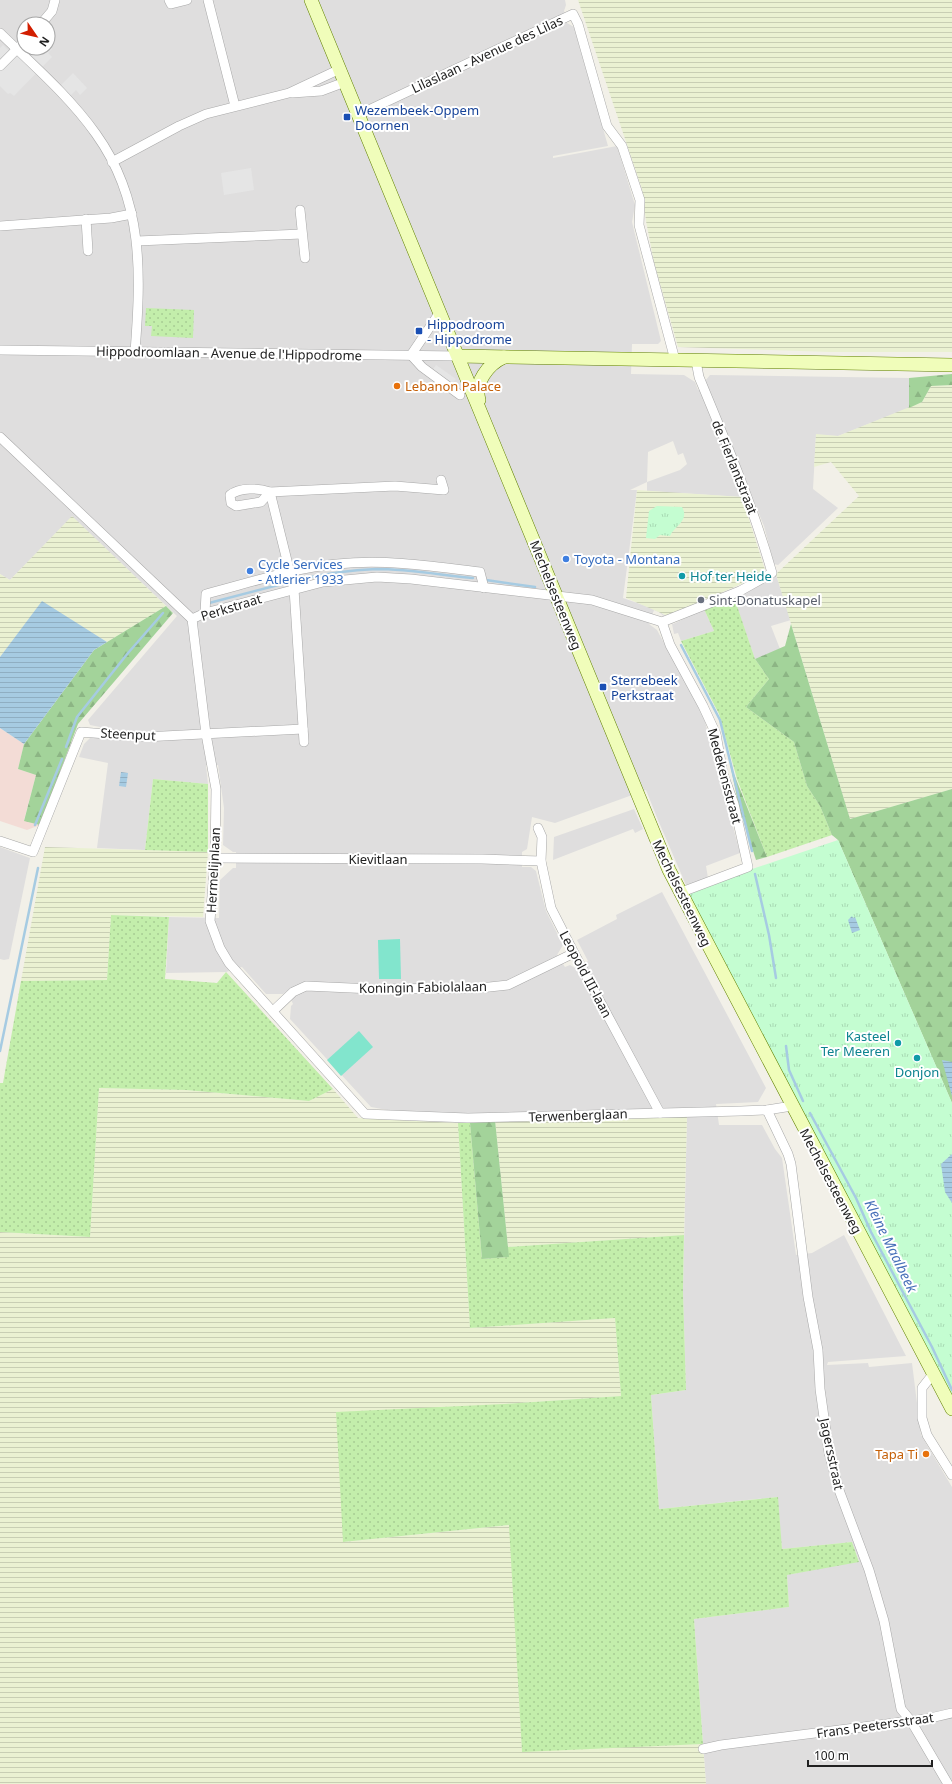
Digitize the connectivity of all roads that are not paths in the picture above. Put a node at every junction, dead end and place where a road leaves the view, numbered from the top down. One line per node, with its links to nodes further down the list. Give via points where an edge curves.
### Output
1 (55, 0): 6 (street)
2 (169, 0): 3 (street, via 171,4)
3 (187, 0)
4 (208, 0): 15 (street)
5 (313, 1): 12 (main road, Mechelsesteenweg)
6 (48, 16)
7 (0, 33): 8 (street)
8 (16, 48)
9 (16, 50): 11 (street)
10 (24, 56): 17 (street, via 75,108 96,134)
11 (0, 66)
12 (340, 69): 13 (main road, Mechelsesteenweg); 14 (street)
13 (345, 82): 14 (street, via 321,92); 16 (main road, Mechelsesteenweg)
14 (289, 93): 15 (street)
15 (235, 106): 17 (street, via 206,114 179,126)
16 (358, 115): 26 (main road, Mechelsesteenweg); 32 (street, Lilaslaan - Avenue des Lilas, via 573,14 607,126 622,146 640,200 639,225)
17 (112, 162): 19 (street)
18 (300, 210): 22 (street)
19 (132, 214): 20 (street); 23 (street)
20 (86, 220): 21 (street); 24 (street)
21 (0, 226)
22 (302, 234): 23 (street); 25 (street)
23 (137, 241): 28 (street, via 139,284)
24 (88, 251)
25 (305, 258)
26 (440, 312): 29 (street); 30 (main road, Mechelsesteenweg)
27 (0, 350): 28 (street, Hippodroomlaan - Avenue de l'Hippodrome)
28 (135, 352): 29 (street, Hippodroomlaan - Avenue de l'Hippodrome)
29 (411, 355): 30 (street, Hippodroomlaan - Avenue de l'Hippodrome); 35 (street, via 422,367)
30 (458, 356): 31 (main road); 36 (main road, Mechelsesteenweg)
31 (504, 358): 32 (main road); 36 (main road, via 492,364 480,382 477,391)
32 (675, 360): 33 (main road)
33 (696, 361): 34 (main road); 45 (street, de Fierlantstraat, via 699,377 759,528 772,573 740,591)
34 (952, 365)
35 (460, 395)
36 (481, 410): 42 (main road, Mechelsesteenweg)
37 (0, 437): 44 (street, Perkstraat)
38 (441, 480): 39 (street, via 444,490 395,486 270,492)
39 (291, 572): 40 (street, via 336,564 371,562 420,565 480,572); 41 (street); 43 (street, via 206,594)
40 (484, 588): 41 (street, Perkstraat, via 378,577 323,582); 42 (street, Perkstraat)
41 (294, 589): 43 (street, Perkstraat); 46 (street)
42 (556, 596): 45 (street, Perkstraat, via 592,600); 53 (main road, Mechelsesteenweg)
43 (205, 613): 44 (street, Perkstraat)
44 (192, 619): 47 (street, Hermelijnlaan)
45 (662, 622): 53 (street, Medekensstraat, via 670,645 704,706 716,734 748,867)
46 (303, 729): 47 (street, Steenput); 48 (street)
47 (206, 734): 50 (street, Steenput, via 144,737 81,732 33,852); 51 (street, Hermelijnlaan, via 216,790)
48 (304, 742)
49 (538, 828): 52 (street, Leopold III-laan, via 542,837)
50 (0, 841)
51 (215, 858): 52 (street, Kievitlaan, via 482,859); 55 (street, Hermelijnlaan, via 210,921 220,948 229,963)
52 (541, 862): 54 (street, Leopold III-laan, via 552,908)
53 (679, 893): 56 (main road, Mechelsesteenweg)
54 (574, 953): 55 (street, Koningin Fabiolalaan, via 508,985 480,988 373,989 306,986 293,992); 58 (street, Leopold III-laan)
55 (273, 1010): 59 (street, Hermelijnlaan)
56 (792, 1106): 57 (street, Terwenberglaan); 60 (main road, Mechelsesteenweg)
57 (767, 1110): 58 (street, Terwenberglaan); 64 (street, Jagersstraat, via 791,1164 808,1297 818,1350 820,1389 829,1453 839,1490 869,1570 884,1621 901,1709)
58 (660, 1113): 59 (street, Terwenberglaan, via 468,1118)
59 (364, 1114)
60 (933, 1374): 61 (main road, Mechelsesteenweg); 62 (street, via 922,1388 922,1418 927,1435)
61 (952, 1409)
62 (952, 1475)
63 (952, 1713): 64 (street, Frans Peetersstraat)
64 (910, 1721): 65 (street, Frans Peetersstraat); 66 (street, Jagersstraat)
65 (703, 1749)
66 (948, 1784)

